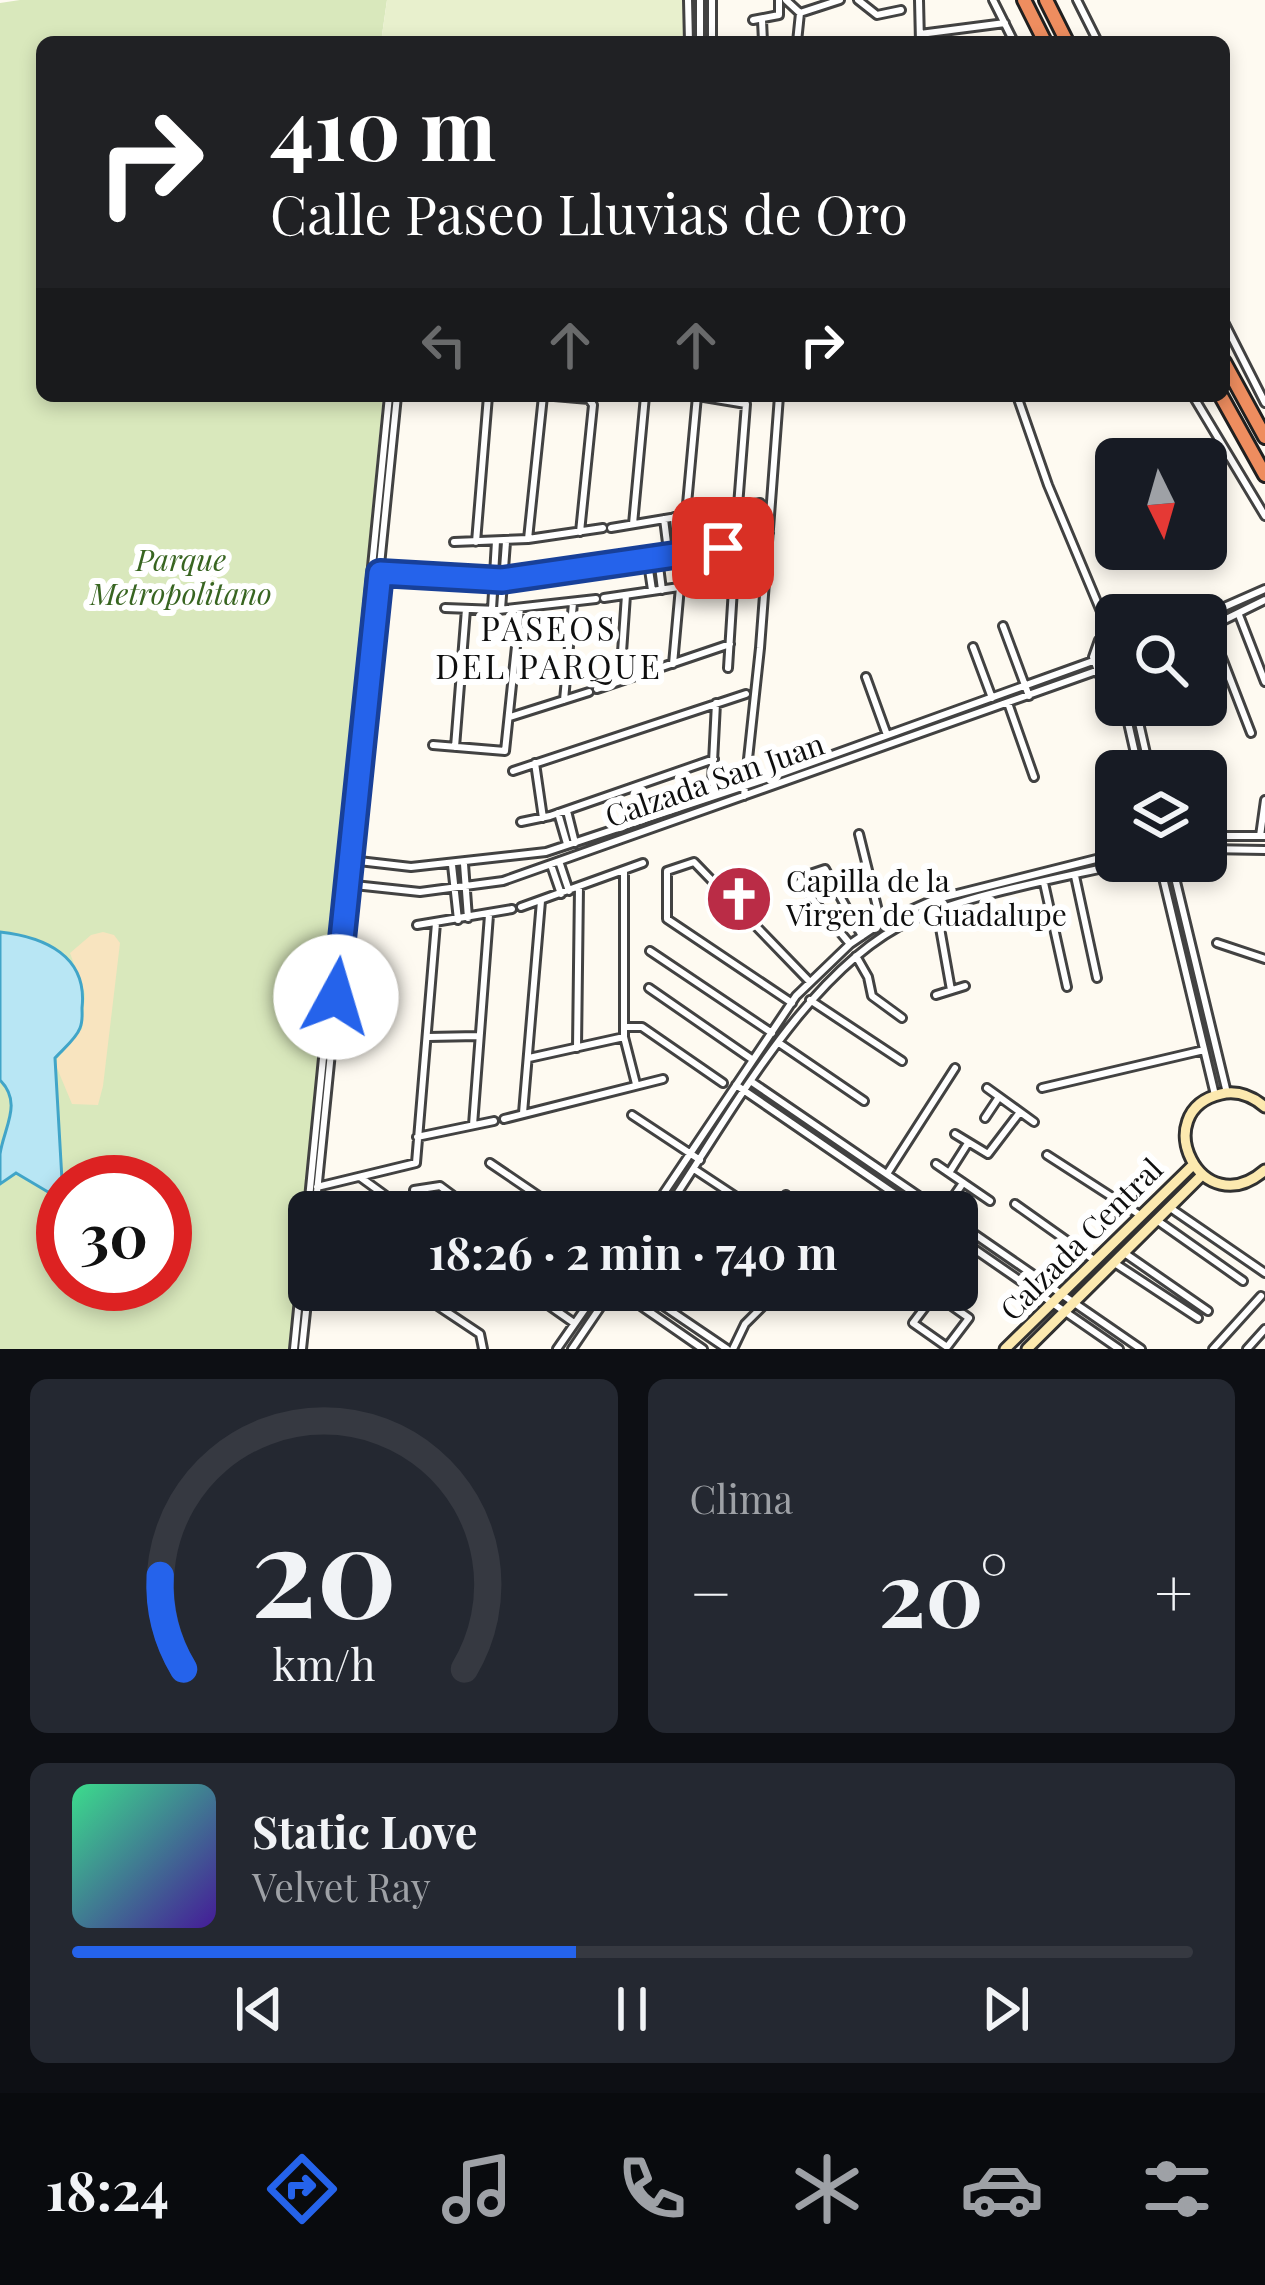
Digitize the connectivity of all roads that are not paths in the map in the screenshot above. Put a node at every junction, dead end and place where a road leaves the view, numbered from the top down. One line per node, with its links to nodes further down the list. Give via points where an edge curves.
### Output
1 (688, 0): 15 (street)
2 (700, 0): 16 (street)
3 (712, 0): 17 (street)
4 (840, 0): 13 (street)
5 (858, 0): 12 (street, via 877,15)
6 (919, 0): 20 (street)
7 (993, 0): 14 (street)
8 (1024, 0): 23 (highway)
9 (1046, 0): 24 (highway)
10 (1077, 0): 25 (street)
11 (784, 4): 13 (street); 18 (street, via 758,20)
12 (901, 10)
13 (800, 13): 19 (street)
14 (1005, 23): 21 (street); 22 (street)
15 (688, 36)
16 (700, 36)
17 (712, 36)
18 (762, 36)
19 (798, 36)
20 (920, 36)
21 (931, 36)
22 (1011, 36)
23 (1042, 36)
24 (1064, 36)
25 (1095, 36)
26 (1230, 334): 40 (street)
27 (1230, 358): 41 (highway)
28 (1230, 373): 42 (highway)
29 (392, 402): 61 (street)
30 (488, 402): 56 (street)
31 (542, 402): 53 (street)
32 (591, 402): 51 (street)
33 (643, 402): 50 (street)
34 (696, 402): 46 (street)
35 (734, 402): 45 (street, via 746,404)
36 (779, 402): 52 (street)
37 (1019, 402): 67 (street)
38 (1197, 402): 47 (street)
39 (1224, 402): 43 (highway)
40 (1265, 403)
41 (1265, 420)
42 (1265, 437)
43 (1265, 475)
44 (760, 503): 45 (street)
45 (738, 506): 46 (street)
46 (686, 514): 48 (street)
47 (1265, 516)
48 (674, 517): 49 (street); 58 (street)
49 (664, 519): 50 (street); 58 (street)
50 (633, 524): 51 (street)
51 (580, 532): 53 (street)
52 (768, 537): 58 (street); 109 (street)
53 (528, 538): 54 (street)
54 (506, 541): 57 (street); 62 (street)
55 (454, 542): 56 (street)
56 (476, 542): 57 (street)
57 (496, 542): 62 (street)
58 (672, 552): 59 (street)
59 (652, 555): 62 (street); 66 (street)
60 (735, 557): 63 (street)
61 (376, 569): 62 (street); 125 (street)
62 (498, 576): 75 (street)
63 (734, 579): 64 (street); 79 (street)
64 (680, 587): 66 (street); 83 (street)
65 (1265, 589): 71 (street)
66 (657, 590): 68 (street)
67 (1096, 594)
68 (626, 595): 70 (street); 89 (street)
69 (1265, 600): 76 (street)
70 (574, 602): 73 (street); 95 (street)
71 (1227, 606)
72 (445, 608): 74 (street)
73 (520, 608): 75 (street); 98 (street)
74 (466, 609): 75 (street); 103 (street)
75 (497, 610)
76 (1239, 615): 77 (street); 90 (street)
77 (1227, 620)
78 (1003, 626): 91 (street)
79 (730, 644): 83 (street); 84 (street)
80 (973, 646): 94 (street)
81 (1095, 650): 82 (street)
82 (1093, 661): 85 (street); 91 (street, Calzada San Juan)
83 (673, 664): 89 (street)
84 (728, 668)
85 (1095, 668)
86 (1095, 671): 93 (street, Calzada San Juan)
87 (1227, 674): 99 (street)
88 (866, 677): 100 (street)
89 (620, 681): 95 (street)
90 (1265, 682)
91 (1025, 686): 93 (street); 94 (street, Calzada San Juan)
92 (746, 694): 96 (street)
93 (1029, 696): 97 (street, Calzada San Juan)
94 (992, 698): 100 (street, Calzada San Juan)
95 (564, 700): 98 (street)
96 (716, 703): 104 (street); 105 (street)
97 (1008, 703): 101 (street, Calzada San Juan); 107 (street)
98 (510, 717): 103 (street, via 505,751)
99 (1251, 733)
100 (887, 735): 101 (street); 109 (street, Calzada San Juan)
101 (891, 744): 110 (street, Calzada San Juan)
102 (433, 745): 103 (street)
103 (455, 747)
104 (714, 759): 108 (street); 112 (street)
105 (535, 764): 106 (street); 113 (street)
106 (513, 771)
107 (1034, 777)
108 (712, 782)
109 (744, 786): 110 (street); 115 (street, Calzada San Juan)
110 (744, 796): 116 (street, Calzada San Juan)
111 (1265, 800): 119 (street)
112 (562, 812): 113 (street); 120 (street)
113 (543, 818): 114 (street)
114 (521, 822)
115 (631, 824): 116 (street); 120 (street, Calzada San Juan)
116 (634, 834): 126 (street, Calzada San Juan)
117 (860, 834): 150 (street)
118 (1227, 836): 119 (street)
119 (1263, 836)
120 (571, 844): 123 (street, Calzada San Juan)
121 (1227, 850): 122 (street)
122 (1265, 850)
123 (534, 854): 128 (street, Calzada San Juan); 130 (street)
124 (1095, 859): 138 (street)
125 (347, 860): 129 (street, Calzada San Juan); 137 (street)
126 (555, 863): 130 (street, Calzada San Juan); 142 (street)
127 (643, 863): 131 (street)
128 (464, 864): 129 (street, Calzada San Juan); 139 (street)
129 (452, 865): 141 (street)
130 (537, 869): 139 (street, Calzada San Juan)
131 (624, 870): 140 (street); 169 (street)
132 (1095, 870): 133 (street)
133 (1074, 875): 136 (street); 158 (street)
134 (1165, 882): 176 (street)
135 (1176, 882): 190 (street)
136 (1044, 883): 143 (street); 162 (street)
137 (345, 884): 141 (street, Calzada San Juan); 221 (street); 265 (street)
138 (984, 886): 143 (street); 150 (street)
139 (466, 887): 141 (street, Calzada San Juan); 147 (street)
140 (579, 887): 142 (street); 175 (street)
141 (455, 889): 148 (street)
142 (565, 893): 144 (street)
143 (986, 898): 145 (street)
144 (541, 901): 146 (street); 177 (street)
145 (933, 912): 156 (street); 164 (street)
146 (489, 916): 147 (street); 171 (street)
147 (468, 918): 148 (street)
148 (458, 920): 149 (street)
149 (436, 922): 151 (street); 172 (street)
150 (881, 923): 152 (street)
151 (417, 925)
152 (862, 936): 154 (street); 154 (street, via 825,869 801,879)
153 (1217, 943): 157 (street)
154 (850, 944): 159 (street)
155 (650, 951): 170 (street)
156 (852, 959): 163 (street); 168 (street, via 872,996)
157 (1265, 959)
158 (1096, 978)
159 (808, 981): 163 (street); 167 (street); 167 (street, via 694,862 667,871 667,919)
160 (965, 986): 164 (street)
161 (649, 988): 178 (street)
162 (1067, 988)
163 (819, 989): 166 (street)
164 (951, 990): 165 (street)
165 (937, 995)
166 (810, 1000): 174 (street); 179 (street)
167 (791, 1003): 170 (street)
168 (902, 1018)
169 (624, 1027): 173 (street); 184 (street, via 642,1027)
170 (772, 1033): 178 (street)
171 (478, 1036): 172 (street); 201 (street)
172 (426, 1037): 203 (street)
173 (624, 1037): 175 (street); 185 (street)
174 (779, 1043): 183 (street); 192 (street)
175 (578, 1048): 177 (street)
176 (1204, 1050): 188 (street); 190 (street)
177 (529, 1058): 195 (street)
178 (753, 1060): 181 (street)
179 (902, 1061)
180 (955, 1068): 216 (street)
181 (743, 1075): 183 (street); 186 (street)
182 (664, 1078): 185 (street)
183 (753, 1082): 189 (street); 204 (street)
184 (723, 1083)
185 (637, 1084): 195 (street)
186 (736, 1085): 189 (street); 207 (street)
187 (987, 1088): 191 (street)
188 (1042, 1088)
189 (746, 1092): 206 (street); 209 (street)
190 (1221, 1094): 193 (street); 212 (street, via 1189,1119)
191 (999, 1096): 194 (street); 198 (street)
192 (864, 1101)
193 (1263, 1101)
194 (1020, 1112): 200 (street); 205 (street, via 992,1152)
195 (523, 1113): 197 (street)
196 (632, 1115): 207 (street)
197 (504, 1118)
198 (986, 1118)
199 (494, 1121): 201 (street)
200 (1034, 1122)
201 (473, 1125): 203 (street)
202 (955, 1133): 205 (street)
203 (417, 1136): 218 (street, via 416,1163)
204 (839, 1141): 206 (street); 216 (street)
205 (968, 1143): 215 (street)
206 (832, 1151): 230 (street)
207 (690, 1154): 209 (street); 227 (street)
208 (1047, 1155): 237 (street)
209 (700, 1160): 213 (street)
210 (490, 1163): 226 (street)
211 (936, 1164): 215 (street)
212 (1192, 1165): 217 (street); 237 (street, Calzada Central)
213 (694, 1169): 228 (street); 229 (street)
214 (1265, 1170): 217 (street, via 1237,1184)
215 (949, 1173): 220 (street)
216 (887, 1174): 219 (street)
217 (1202, 1175): 236 (street, Calzada Central)
218 (360, 1177): 221 (street); 224 (street)
219 (900, 1183): 231 (street); 232 (street)
220 (963, 1183): 233 (street); 234 (street)
221 (317, 1186): 223 (street)
222 (414, 1190): 225 (street)
223 (317, 1191)
224 (379, 1191)
225 (447, 1191)
226 (531, 1191)
227 (665, 1191)
228 (679, 1191)
229 (727, 1191)
230 (890, 1191)
231 (894, 1191)
232 (912, 1191)
233 (957, 1191)
234 (990, 1201)
235 (1015, 1204): 242 (street)
236 (1169, 1207): 238 (street, Calzada Central); 244 (street)
237 (1140, 1216): 242 (street, Calzada Central)
238 (1156, 1220): 241 (street, Calzada Central); 245 (street)
239 (978, 1236): 246 (street)
240 (978, 1251): 248 (street)
241 (1123, 1252): 243 (street, Calzada Central); 258 (street)
242 (1094, 1260): 246 (street, Calzada Central)
243 (1113, 1262): 249 (street, Calzada Central); 260 (street)
244 (1265, 1273)
245 (1243, 1281)
246 (1060, 1293): 248 (street, Calzada Central); 249 (street)
247 (1262, 1296): 275 (street)
248 (1052, 1302): 249 (street); 271 (street, Calzada Central)
249 (1068, 1306): 272 (street, Calzada Central); 273 (street); 274 (street)
250 (304, 1311): 265 (street)
251 (445, 1311): 266 (street, via 480,1334)
252 (557, 1311): 261 (street)
253 (582, 1311): 261 (street)
254 (592, 1311): 259 (street)
255 (647, 1311): 268 (street)
256 (671, 1311): 269 (street)
257 (758, 1311): 269 (street)
258 (1208, 1311)
259 (596, 1313): 264 (street)
260 (1198, 1318)
261 (574, 1323): 267 (street)
262 (1265, 1329): 276 (street)
263 (950, 1343): 263 (street, via 969,1318 935,1294 913,1323); 270 (street)
264 (575, 1348)
265 (298, 1349)
266 (483, 1349)
267 (556, 1349)
268 (704, 1349)
269 (730, 1349)
270 (959, 1349)
271 (1005, 1349)
272 (1028, 1349)
273 (1119, 1349)
274 (1141, 1349)
275 (1213, 1349)
276 (1247, 1349)

